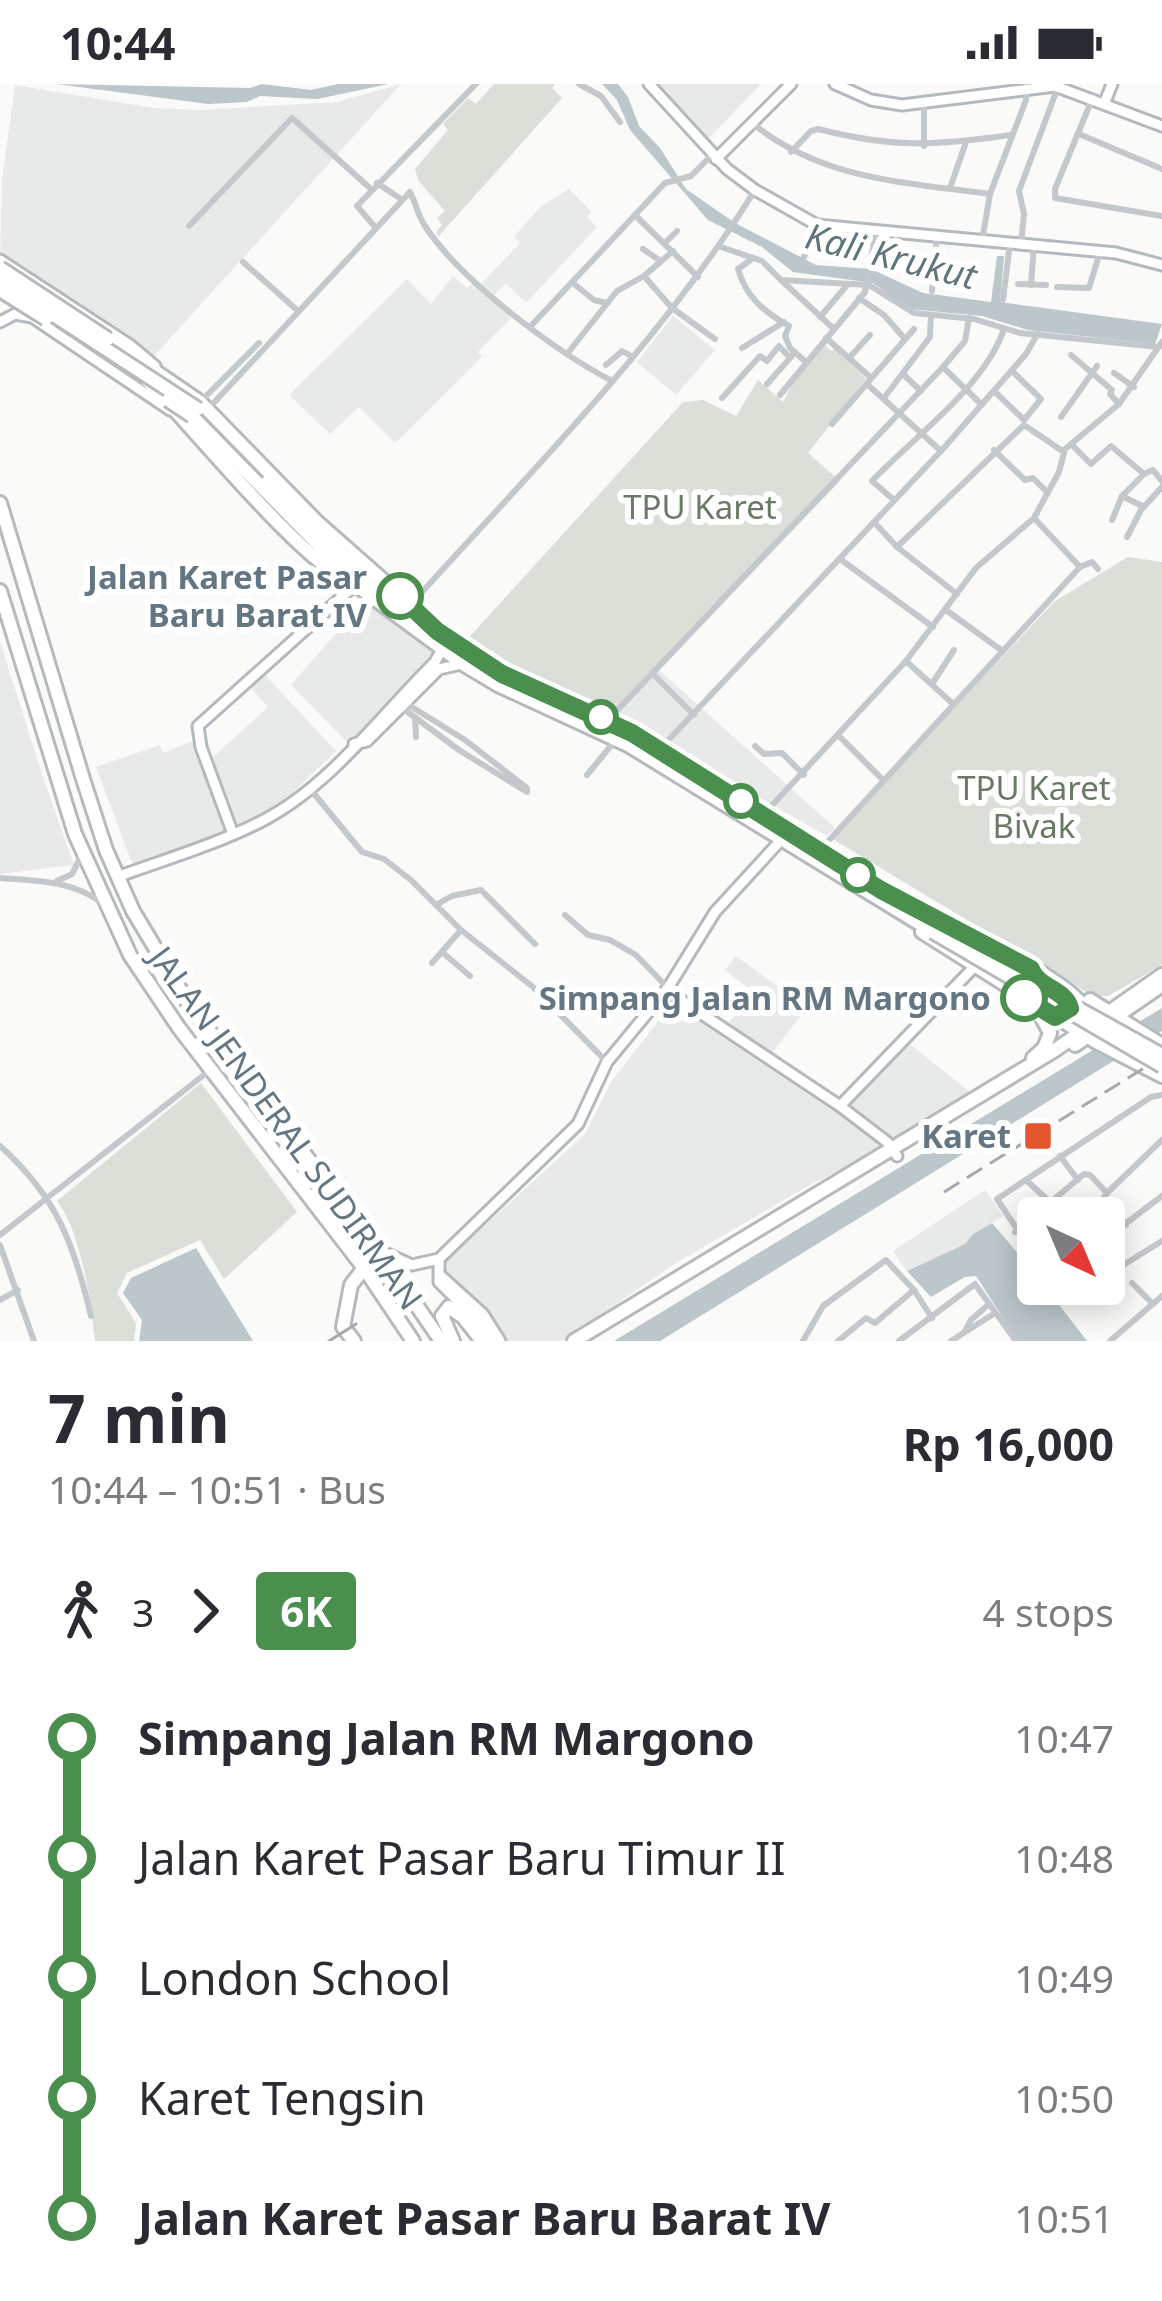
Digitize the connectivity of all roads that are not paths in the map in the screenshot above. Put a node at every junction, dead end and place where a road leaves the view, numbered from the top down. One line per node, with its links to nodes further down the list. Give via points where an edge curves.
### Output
1 (476, 84): 23 (street)
2 (579, 84): 13 (street, via 603,92)
3 (649, 84): 21 (street)
4 (791, 84): 14 (street)
5 (1112, 84): 11 (street)
6 (838, 85): 12 (street, via 871,100)
7 (1029, 86): 8 (street); 9 (street); 17 (street)
8 (1061, 87): 10 (street); 39 (street, via 1019,191 1024,214)
9 (989, 88): 12 (street)
10 (1093, 97): 11 (street); 16 (street)
11 (1105, 102): 15 (street)
12 (924, 104): 19 (street)
13 (620, 122)
14 (752, 123): 20 (street); 21 (street)
15 (1162, 126)
16 (1078, 134): 22 (street); 29 (street, via 1055,198)
17 (1010, 135): 18 (street); 26 (street)
18 (966, 142): 19 (street); 24 (street)
19 (925, 146): 20 (street, via 818,129)
20 (791, 152): 24 (street, via 871,179)
21 (714, 157): 25 (street); 28 (street, via 668,181)
22 (1162, 169)
23 (374, 186): 27 (street); 31 (street, via 292,118); 32 (street, via 356,208)
24 (950, 188): 26 (street)
25 (754, 190): 30 (street); 38 (street)
26 (990, 194): 36 (street)
27 (401, 199): 32 (street); 74 (street, via 410,192 438,242)
28 (634, 215): 37 (street); 54 (street)
29 (1162, 216)
30 (817, 225): 34 (street); 44 (street)
31 (189, 226)
32 (375, 227): 67 (street)
33 (677, 231): 37 (street)
34 (876, 232): 35 (street); 56 (street)
35 (937, 235): 36 (street); 62 (street)
36 (982, 241): 39 (street)
37 (666, 242): 42 (street)
38 (723, 244): 45 (street); 52 (street)
39 (1013, 244): 40 (street); 64 (street)
40 (1034, 245): 43 (street); 58 (street)
41 (643, 248): 46 (street)
42 (673, 250): 46 (street); 52 (street)
43 (1100, 251): 48 (street); 60 (street, via 1087,290)
44 (804, 257)
45 (753, 258): 53 (street); 73 (street, via 738,269 743,285)
46 (661, 261): 51 (street)
47 (242, 262): 67 (street)
48 (1162, 265)
49 (0, 271): 50 (street); 83 (main road, bridge); 136 (main road, bridge, via 198,410)
50 (23, 275): 69 (street, via 5,292); 96 (street)
51 (644, 276): 65 (street); 66 (street)
52 (698, 278): 66 (street)
53 (781, 280): 55 (street); 70 (street)
54 (574, 284): 65 (street); 74 (street)
55 (848, 284): 56 (street); 70 (street)
56 (868, 284): 63 (street); 68 (street, via 914,313)
57 (1018, 284): 58 (street)
58 (1031, 285): 59 (street)
59 (1046, 286)
60 (1057, 286)
61 (0, 290): 136 (main road, bridge, via 192,416)
62 (932, 291)
63 (860, 298): 76 (street); 82 (street)
64 (1003, 300)
65 (608, 303): 87 (street)
66 (672, 308): 81 (street); 90 (street)
67 (297, 310): 111 (street)
68 (931, 312): 71 (street); 99 (street, via 931,336)
69 (15, 314): 72 (street); 115 (street, via 49,327)
70 (820, 317): 76 (street)
71 (969, 318): 75 (street); 94 (street, via 965,340)
72 (0, 322)
73 (784, 322): 86 (street); 88 (street)
74 (530, 327): 87 (street)
75 (1004, 328): 78 (street); 103 (street)
76 (834, 329): 80 (street)
77 (914, 329): 82 (street)
78 (1037, 333): 85 (street); 97 (street)
79 (871, 335): 91 (street)
80 (826, 338): 91 (street); 92 (street)
81 (715, 339)
82 (905, 339): 101 (street)
83 (106, 341): 96 (main road); 115 (main road)
84 (259, 343): 111 (street)
85 (1160, 347): 104 (street)
86 (742, 348)
87 (567, 354): 100 (street)
88 (792, 355): 92 (street); 102 (street); 108 (street, via 779,346 767,361 760,356)
89 (1071, 355): 95 (street)
90 (632, 356): 93 (street, via 622,351); 100 (street)
91 (849, 358): 101 (street)
92 (806, 362): 107 (street)
93 (606, 365)
94 (943, 367): 103 (street); 105 (street)
95 (1096, 369): 110 (street); 114 (street)
96 (158, 370): 111 (main road)
97 (1012, 371): 106 (street); 106 (street, via 1041,399 1024,420)
98 (1114, 373): 104 (street)
99 (903, 374): 105 (street); 109 (street)
100 (611, 381): 143 (street)
101 (870, 381): 109 (street); 116 (street)
102 (767, 384)
103 (967, 387): 112 (street); 117 (street)
104 (1134, 387): 110 (street)
105 (922, 391): 113 (street)
106 (994, 391): 112 (street)
107 (780, 394)
108 (722, 398)
109 (884, 398): 113 (street)
110 (1119, 404): 118 (street)
111 (204, 405): 143 (main road)
112 (982, 405): 120 (street)
113 (901, 413): 117 (street); 152 (street)
114 (1061, 417)
115 (190, 423): 140 (main road, via 314,556)
116 (832, 424)
117 (920, 432): 120 (street); 126 (street, via 872,481)
118 (1071, 444): 121 (street); 122 (street, via 1090,464 1111,446)
119 (994, 450): 121 (street, via 1024,425); 124 (street); 127 (street)
120 (940, 451): 126 (street)
121 (1064, 452): 124 (street)
122 (1144, 474): 123 (street, via 1152,470); 125 (street)
123 (1162, 484): 130 (street)
124 (1048, 493): 131 (street)
125 (1122, 496): 130 (street); 132 (street)
126 (894, 500): 133 (street)
127 (944, 500): 129 (street); 135 (street)
128 (0, 503): 176 (main road, JALAN JENDERAL SUDIRMAN)
129 (955, 506)
130 (1144, 507): 134 (street)
131 (1034, 518): 138 (street); 142 (street)
132 (1112, 520)
133 (874, 521): 135 (street); 137 (street)
134 (1127, 537)
135 (898, 547): 142 (street)
136 (334, 557): 140 (main road); 146 (main road)
137 (840, 560): 145 (street); 157 (street)
138 (1080, 567): 139 (street); 149 (street)
139 (1098, 568)
140 (352, 582): 147 (main road); 172 (street, via 198,726)
141 (0, 591): 175 (main road, JALAN JENDERAL SUDIRMAN)
142 (957, 594): 144 (street)
143 (410, 604): 146 (main road)
144 (945, 609): 145 (street); 149 (street)
145 (933, 627): 150 (street)
146 (437, 631): 158 (main road, via 502,674)
147 (442, 649): 151 (main road); 154 (street)
148 (954, 650): 153 (street)
149 (1001, 650): 155 (street)
150 (907, 661): 153 (street); 160 (street)
151 (463, 664): 154 (street, via 439,669); 162 (main road)
152 (652, 673): 157 (street); 158 (street)
153 (932, 683): 155 (street)
154 (400, 702): 156 (street); 170 (street)
155 (953, 704): 169 (street)
156 (415, 715): 159 (street); 161 (street)
157 (694, 715): 165 (street)
158 (608, 720): 165 (main road)
159 (446, 735): 163 (street); 166 (street)
160 (839, 736): 168 (street); 169 (street)
161 (416, 737)
162 (616, 739): 167 (street); 173 (main road)
163 (465, 740): 166 (street); 166 (street, via 514,782)
164 (754, 746): 168 (street, via 782,753)
165 (660, 749): 171 (main road)
166 (459, 751)
167 (587, 775)
168 (804, 775): 171 (street)
169 (883, 780): 174 (street)
170 (309, 788): 172 (street); 181 (street, via 362,852 384,859)
171 (763, 815): 174 (main road)
172 (233, 834): 176 (street)
173 (781, 840): 182 (main road); 194 (street, via 715,912)
174 (819, 852): 179 (main road)
175 (83, 854): 178 (street); 180 (main road, JALAN JENDERAL SUDIRMAN)
176 (117, 877): 229 (main road, JALAN JENDERAL SUDIRMAN, via 190,1006)
177 (0, 878): 178 (street)
178 (58, 881): 180 (street)
179 (881, 890): 184 (main road); 190 (main road)
180 (105, 904): 207 (main road, JALAN JENDERAL SUDIRMAN, via 149,986)
181 (436, 905): 185 (street); 186 (street, via 481,890)
182 (897, 913): 184 (main road); 189 (main road)
183 (565, 915): 194 (street, via 588,935 636,955)
184 (935, 928): 202 (main road, bridge); 206 (main road, bridge)
185 (461, 930): 187 (street); 204 (street)
186 (535, 944)
187 (442, 952): 188 (street); 192 (street)
188 (432, 963)
189 (975, 966): 196 (main road); 211 (street)
190 (1031, 969): 195 (main road); 199 (main road, via 1070,1003)
191 (1162, 975): 197 (main road)
192 (470, 976)
193 (1162, 985): 200 (main road)
194 (667, 989): 204 (street); 211 (street)
195 (1074, 996): 198 (main road); 201 (main road, via 1088,1011)
196 (1024, 998): 199 (main road); 208 (main road, via 1050,1033)
197 (1125, 999): 198 (main road); 200 (main road)
198 (1090, 1000): 200 (main road)
199 (1055, 1017): 201 (main road); 203 (main road, via 1065,1031)
200 (1113, 1022): 201 (main road); 202 (main road, bridge); 205 (main road, bridge)
201 (1089, 1033): 203 (main road); 205 (main road); 214 (main road)
202 (1160, 1048)
203 (1055, 1050): 208 (main road)
204 (610, 1059): 230 (street, via 578,1124)
205 (1129, 1059): 209 (main road)
206 (1162, 1066)
207 (210, 1070): 222 (street); 232 (main road, JALAN JENDERAL SUDIRMAN)
208 (1020, 1071): 214 (main road)
209 (1162, 1076)
210 (1162, 1096): 215 (street)
211 (840, 1106): 214 (street)
212 (1162, 1140): 218 (street)
213 (0, 1146): 222 (street)
214 (894, 1152): 253 (main road); 254 (main road)
215 (1060, 1156): 216 (street); 217 (street)
216 (1026, 1180): 220 (street); 224 (street, via 997,1198)
217 (1078, 1180): 218 (street, via 1090,1174); 221 (street)
218 (1107, 1193): 223 (street)
219 (1162, 1196): 223 (street)
220 (1044, 1197)
221 (1058, 1197)
222 (47, 1202): 225 (street); 241 (street, via 74,1247)
223 (1126, 1226)
224 (1015, 1232): 226 (street)
225 (0, 1235)
226 (1017, 1235)
227 (1162, 1241): 231 (street)
228 (0, 1245): 234 (street)
229 (378, 1249): 230 (street, via 412,1265); 249 (main road, JALAN JENDERAL SUDIRMAN)
230 (438, 1264): 251 (street, via 439,1282); 252 (street)
231 (1125, 1264)
232 (364, 1268): 244 (main road, via 344,1317); 248 (main road, JALAN JENDERAL SUDIRMAN)
233 (1132, 1283): 239 (street)
234 (18, 1290): 237 (street); 247 (street)
235 (914, 1291): 242 (street); 255 (street, via 886,1260 823,1306); 256 (street)
236 (1162, 1296): 239 (street)
237 (0, 1300)
238 (989, 1304): 240 (street); 242 (street, via 971,1285); 243 (street)
239 (1154, 1304): 246 (street)
240 (995, 1313): 243 (street); 245 (street)
241 (91, 1316)
242 (932, 1318): 257 (street)
243 (965, 1331): 258 (street)
244 (354, 1338)
245 (1008, 1339)
246 (1114, 1340)
247 (34, 1341)
248 (413, 1341)
249 (441, 1341)
250 (454, 1341): 251 (main road, via 442,1314 449,1307)
251 (486, 1341)
252 (500, 1341)
253 (574, 1341)
254 (586, 1341)
255 (803, 1341)
256 (838, 1341)
257 (899, 1341)
258 (951, 1341)

